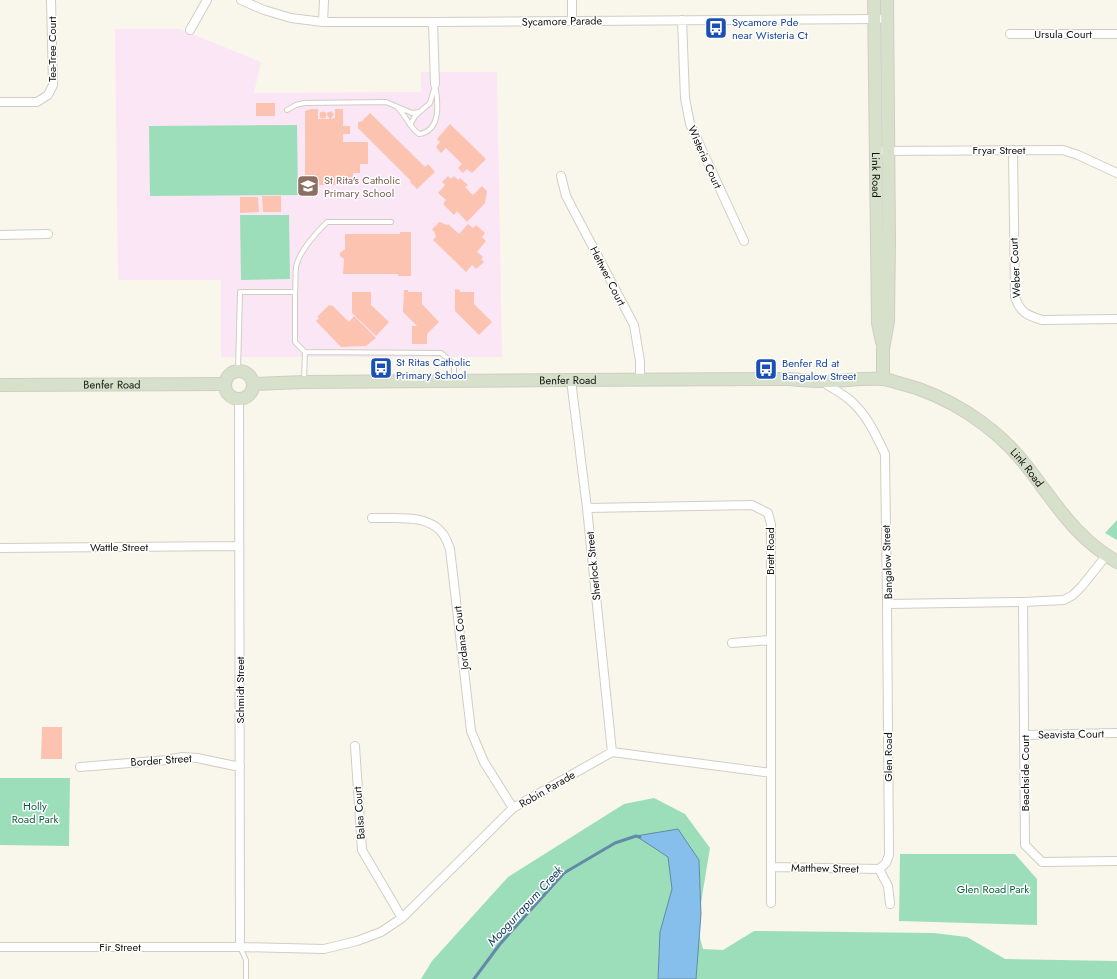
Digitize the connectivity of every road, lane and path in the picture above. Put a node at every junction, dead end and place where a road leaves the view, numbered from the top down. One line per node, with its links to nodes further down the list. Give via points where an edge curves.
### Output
1 (52, 0): 18 (street, Tea-Tree Court, via 53,85 48,95 37,102)
2 (207, 0): 14 (street)
3 (241, 0): 12 (street, Sycamore Parade, via 291,18)
4 (324, 0): 12 (street)
5 (572, 0): 11 (street)
6 (874, 0): 8 (street, Link Road)
7 (887, 0): 10 (street, Link Road)
8 (874, 19): 9 (street, Sycamore Parade); 10 (street, Sycamore Parade); 24 (street, Link Road)
9 (682, 20): 11 (street, Sycamore Parade); 30 (street, Wisteria Court, via 685,98 690,124)
10 (887, 20): 24 (street, Link Road)
11 (572, 21): 13 (street, Sycamore Parade)
12 (324, 22): 13 (street, Sycamore Parade)
13 (433, 22): 17 (street)
14 (190, 30)
15 (1010, 34): 16 (street, Ursula Court)
16 (1117, 34)
17 (435, 84): 21 (lane, via 430,103); 22 (lane, via 438,105 432,126 425,133 418,134)
18 (0, 102)
19 (396, 107): 20 (lane, via 386,102 304,103); 21 (lane, via 412,113); 22 (lane, via 404,114)
20 (286, 110)
21 (419, 112): 22 (lane)
22 (410, 125)
23 (1013, 150): 24 (street, Fryar Street); 25 (street, Fryar Street, via 1063,150); 32 (street, Weber Court, via 1015,297 1019,308 1030,316 1042,320)
24 (882, 151): 36 (street, Link Road, via 889,240 888,321 883,349)
25 (1117, 173)
26 (561, 176): 35 (street, Hettwer Court, via 566,196 634,325)
27 (391, 222): 31 (lane, via 327,222 301,254 296,266)
28 (48, 234): 29 (street)
29 (0, 235)
30 (744, 241)
31 (295, 292): 33 (lane, via 295,342); 34 (lane, via 240,292)
32 (1117, 319)
33 (305, 352): 38 (lane, via 441,353 454,364); 40 (lane)
34 (238, 371): 41 (street, via 231,374); 42 (street, via 247,373)
35 (640, 379): 37 (street, Benfer Road); 39 (street, Benfer Road)
36 (882, 379): 39 (street, Benfer Road); 49 (street, Link Road, via 927,392 979,421 1003,440 1074,528)
37 (570, 380): 38 (street, Benfer Road); 45 (street, Sherlock Street)
38 (454, 381): 40 (street, Benfer Road)
39 (822, 381): 52 (street, Bangalow Street, via 851,401 865,417 885,454)
40 (304, 382): 42 (street, Benfer Road)
41 (225, 384): 43 (street, Benfer Road); 44 (street, via 227,393)
42 (254, 384): 44 (street, via 251,394)
43 (0, 385)
44 (238, 400): 47 (street, Schmidt Street)
45 (587, 508): 53 (street, Brett Road, via 752,505 768,513); 58 (street, Sherlock Street)
46 (372, 518): 62 (street, Jordana Court, via 417,519 430,522 443,534 450,549 471,731 484,762)
47 (238, 546): 48 (street, Wattle Street); 60 (street, Schmidt Street)
48 (0, 548)
49 (1106, 556): 50 (street, Link Road); 51 (street, Bangalow Street, via 1082,586 1064,600)
50 (1117, 562)
51 (1023, 602): 52 (street, Bangalow Street); 56 (street, Beachside Court)
52 (887, 604): 65 (street, Glen Road, via 889,855 886,863)
53 (770, 640): 54 (street); 61 (street, Brett Road)
54 (732, 643)
55 (1117, 733): 56 (street, Seavista Court)
56 (1025, 735): 63 (street, Beachside Court, via 1025,845 1042,862)
57 (355, 746): 68 (street, Balsa Court, via 362,850)
58 (612, 752): 61 (street); 62 (street, Robin Parade)
59 (80, 767): 60 (street, Border Street, via 182,757)
60 (240, 767): 69 (street, Schmidt Street)
61 (771, 773): 64 (street)
62 (513, 808): 68 (street, Robin Parade)
63 (1117, 861)
64 (771, 867): 65 (street, Matthew Street); 66 (street)
65 (879, 869): 67 (street, via 888,886)
66 (771, 903)
67 (890, 904)
68 (402, 918): 69 (street, Robin Parade, via 381,932 324,949)
69 (240, 947): 70 (street, Fir Street); 71 (lane, Schmidt Street, via 246,960)
70 (0, 948)
71 (246, 979)

